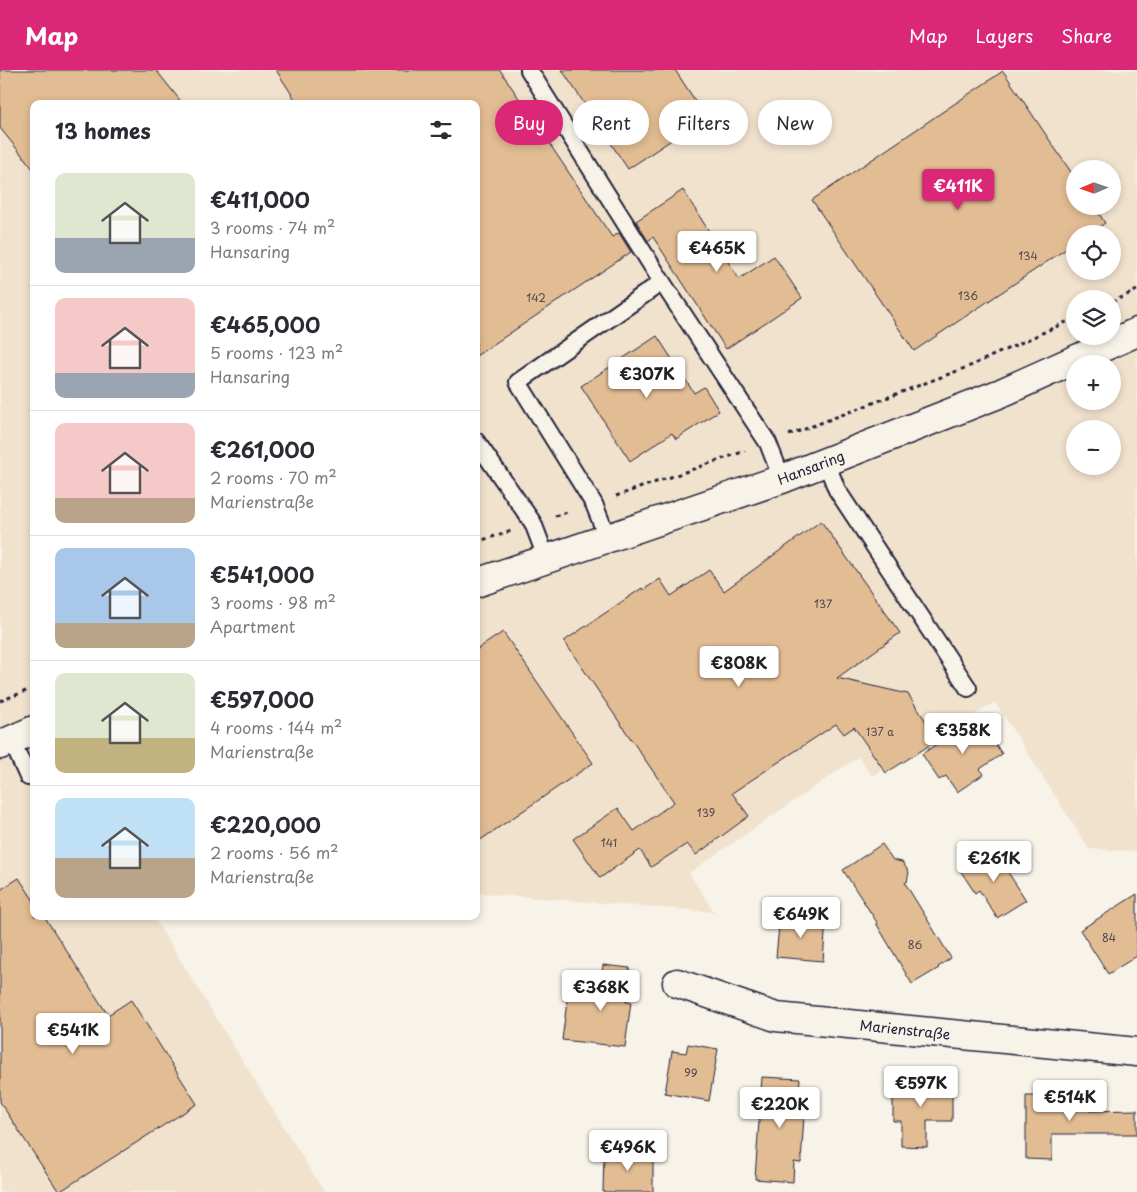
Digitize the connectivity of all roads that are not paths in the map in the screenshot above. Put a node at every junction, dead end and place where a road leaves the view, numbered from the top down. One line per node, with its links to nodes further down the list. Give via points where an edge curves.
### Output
1 (529, 70): 2 (lane)
2 (662, 282): 6 (lane, via 768,443); 7 (lane, via 518,382 594,504)
3 (1137, 332): 5 (street, Hansaring, via 1001,393)
4 (480, 447): 8 (lane, via 533,524)
5 (826, 462): 6 (street, Hansaring); 10 (lane, via 837,490)
6 (782, 479): 7 (street, Hansaring)
7 (608, 539): 8 (street, Hansaring)
8 (547, 560): 9 (street, Hansaring)
9 (480, 582)
10 (968, 688)
11 (15, 738): 12 (lane)
12 (28, 777)
13 (677, 983): 14 (street, Marienstraße, via 776,1017)
14 (1137, 1052)

